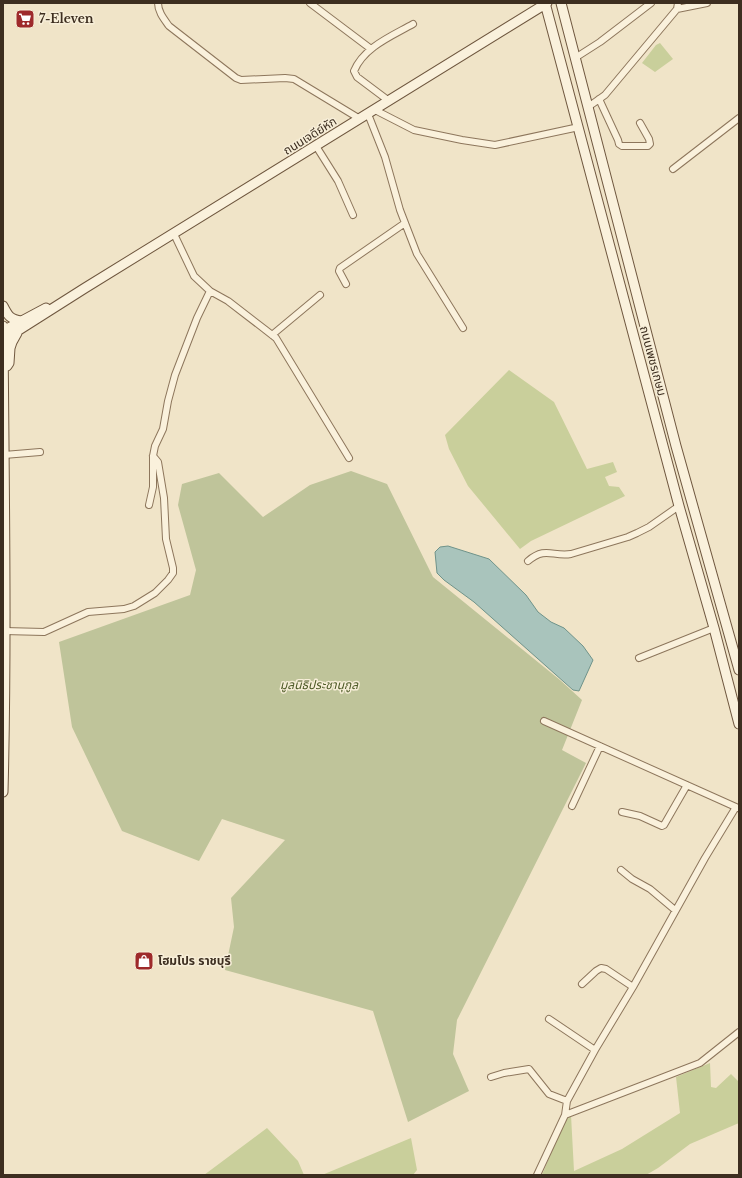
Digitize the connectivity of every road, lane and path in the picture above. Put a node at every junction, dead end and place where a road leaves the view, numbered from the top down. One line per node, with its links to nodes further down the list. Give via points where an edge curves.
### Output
1 (158, 3): 14 (street, via 162,16 169,26 236,78 294,79)
2 (310, 3): 9 (street)
3 (546, 3): 12 (main road, ถนนเจดีย์หัก); 17 (main road, ถนนเพชรเกษม)
4 (561, 3): 10 (main road, ถนนเพชรเกษม)
5 (651, 3): 10 (street)
6 (707, 3): 7 (street)
7 (678, 6): 11 (street)
8 (413, 24): 9 (street)
9 (371, 49): 12 (street, via 356,67 355,74)
10 (575, 58): 13 (main road, ถนนเพชรเกษม)
11 (599, 99): 13 (street); 16 (street, via 622,146 650,144)
12 (389, 101): 14 (main road, ถนนเจดีย์หัก)
13 (588, 107): 39 (main road, ถนนเพชรเกษม)
14 (368, 114): 17 (street, via 414,130 495,145); 18 (main road, ถนนเจดีย์หัก); 21 (street, via 385,157)
15 (739, 118): 19 (street)
16 (640, 123)
17 (579, 128): 41 (main road, ถนนเพชรเกษม)
18 (316, 146): 20 (street, via 338,181); 22 (main road, ถนนเจดีย์หัก)
19 (673, 169)
20 (353, 215)
21 (405, 223): 23 (street, via 340,268); 30 (street, via 418,254)
22 (174, 234): 24 (main road, ถนนเจดีย์หัก); 25 (street, via 194,276)
23 (346, 284)
24 (85, 288): 28 (main road, ถนนเจดีย์หัก); 32 (main road, ถนนเจดีย์หัก)
25 (210, 291): 33 (street, via 228,300); 38 (street, via 175,373 163,430)
26 (320, 295): 33 (street)
27 (3, 306): 28 (main road, via 10,318)
28 (21, 321): 31 (main road, ถนนเจดีย์หัก)
29 (3, 326): 31 (main road)
30 (464, 328)
31 (3, 331): 34 (main road)
32 (18, 331): 34 (main road, ถนนเจดีย์หัก); 35 (main road, via 12,342 9,363)
33 (272, 335): 40 (street)
34 (3, 340): 35 (main road)
35 (3, 373): 37 (main road)
36 (40, 452): 37 (street)
37 (4, 455): 46 (main road)
38 (154, 456): 42 (street, via 153,487); 46 (street, via 158,462 163,490 166,539 173,568 173,574 168,580 155,593 134,606 88,612 44,632)
39 (679, 456): 41 (main road); 48 (main road, ถนนเพชรเกษม)
40 (349, 458)
41 (667, 459): 43 (main road, ถนนเพชรเกษม)
42 (149, 505)
43 (679, 506): 44 (street, via 649,527 628,537 571,554 540,553); 45 (main road, ถนนเพชรเกษม)
44 (528, 561)
45 (714, 628): 47 (street); 50 (main road, ถนนเพชรเกษม)
46 (4, 631): 53 (main road)
47 (638, 658)
48 (739, 670)
49 (544, 722): 51 (street)
50 (739, 724)
51 (600, 746): 52 (street); 54 (street)
52 (687, 785): 55 (street); 56 (street, via 662,826 640,816)
53 (3, 792)
54 (572, 806)
55 (738, 807): 58 (street)
56 (622, 812)
57 (621, 870): 58 (street)
58 (675, 910): 60 (street)
59 (582, 984): 60 (street, via 601,968)
60 (633, 987): 63 (street)
61 (549, 1019): 63 (street)
62 (739, 1032): 66 (street, via 700,1063)
63 (596, 1050): 65 (street)
64 (491, 1077): 65 (street, via 529,1070 549,1094)
65 (567, 1101): 66 (street)
66 (565, 1115): 67 (street)
67 (537, 1175)

